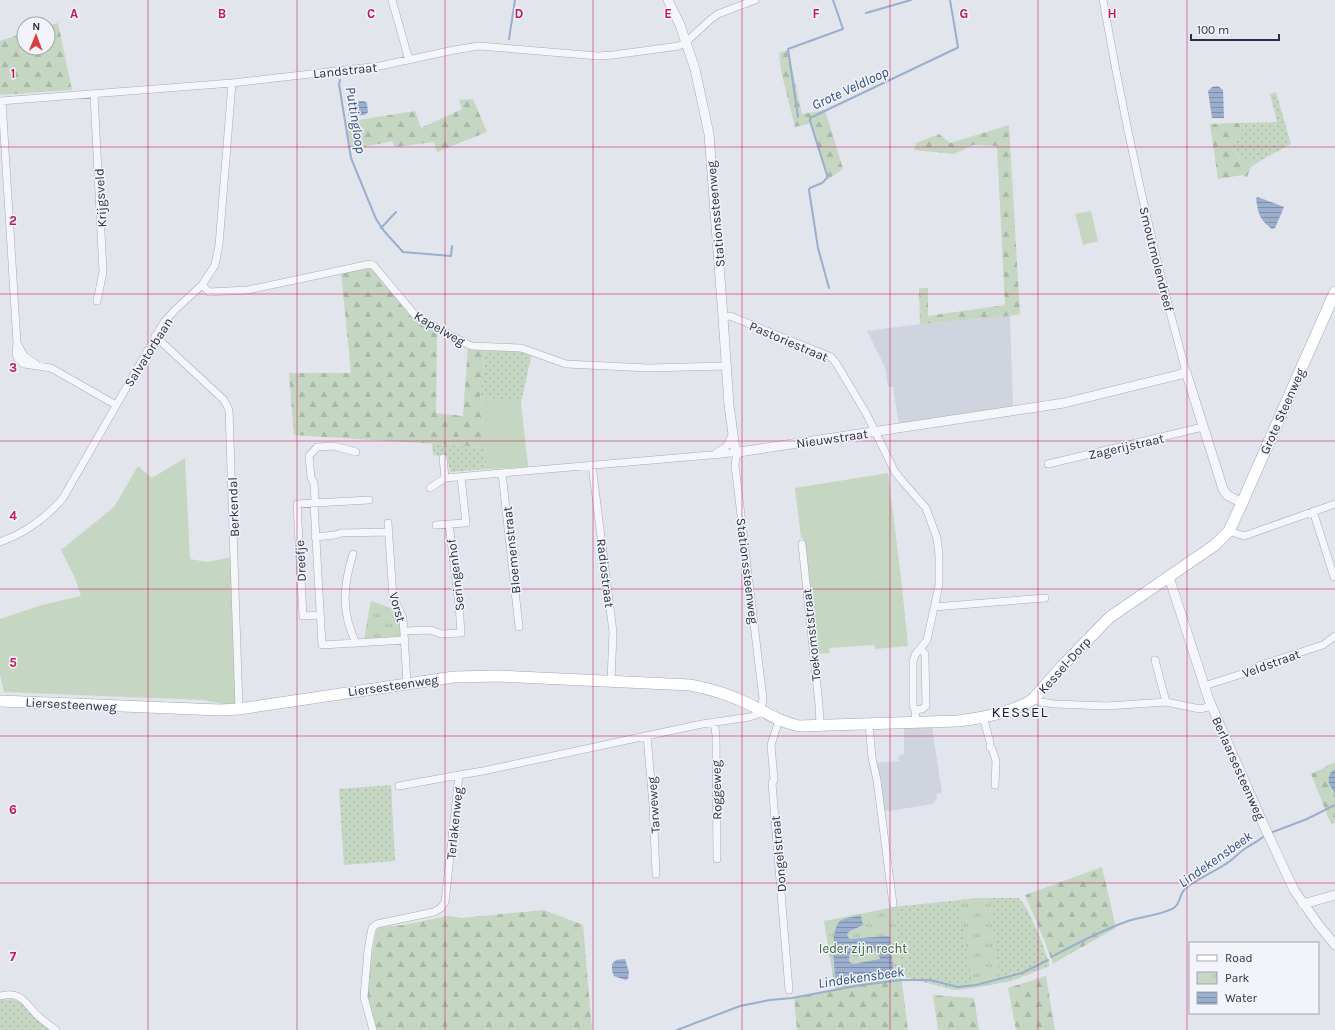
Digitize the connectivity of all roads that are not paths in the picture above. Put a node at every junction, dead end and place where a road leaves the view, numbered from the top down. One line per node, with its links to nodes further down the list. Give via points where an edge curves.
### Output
1 (392, 0): 6 (street)
2 (668, 0): 5 (street, Stationssteenweg)
3 (756, 0): 5 (street, via 718,14)
4 (1103, 0): 16 (street, Smoutmolendreef, via 1116,78 1143,206)
5 (686, 42): 6 (street, Landstraat, via 670,48 598,56 479,46); 13 (street, Stationssteenweg, via 699,82 709,134)
6 (409, 60): 7 (street, Landstraat, via 380,66)
7 (232, 83): 8 (street, Landstraat); 10 (street, Salvatorbaan, via 219,245 215,265)
8 (94, 94): 9 (street, Landstraat); 12 (street, Krijgsveld, via 103,253 103,272)
9 (1, 101): 17 (street, via 16,354 24,364 51,368)
10 (202, 285): 14 (street, Salvatorbaan, via 176,308); 15 (street, Kapelweg, via 209,292 248,290 370,264 415,315 471,346 521,348 570,364 648,368)
11 (1335, 292): 32 (main road, Grote Steenweg)
12 (97, 301)
13 (724, 317): 15 (street, Stationssteenweg); 19 (street, Pastoriestraat, via 730,316 831,357)
14 (155, 336): 17 (street, Salvatorbaan); 64 (street, Berkendal, via 224,400 230,410)
15 (726, 366): 20 (street, Stationssteenweg)
16 (1186, 372): 18 (street, Smoutmolendreef); 19 (street, Nieuwstraat, via 1064,403)
17 (116, 405): 42 (street, Salvatorbaan, via 63,498 53,510 21,533)
18 (1203, 428): 25 (street, Zagerijstraat); 32 (street, Smoutmolendreef, via 1223,490)
19 (876, 432): 22 (street, Nieuwstraat); 48 (street, Pastoriestraat, via 895,472 925,507 937,538 940,578)
20 (732, 435): 22 (street, Stationssteenweg, via 734,449); 23 (street, via 727,446)
21 (356, 452): 33 (street, via 334,446 317,447 309,456 311,478 314,483)
22 (739, 452): 23 (street, Nieuwstraat); 65 (street, Stationssteenweg, via 735,465 763,699)
23 (714, 454): 26 (street, Nieuwstraat)
24 (443, 458): 29 (street)
25 (1048, 464)
26 (592, 465): 27 (street, Nieuwstraat); 57 (street, Radiostraat, via 613,632)
27 (502, 473): 28 (street, Nieuwstraat); 50 (street, Bloemenstraat)
28 (461, 477): 29 (street); 37 (street, Seringenhof, via 466,523)
29 (445, 478): 30 (street)
30 (430, 488)
31 (369, 500): 33 (street, Dreefje)
32 (1242, 503): 39 (main road, Grote Steenweg)
33 (314, 504): 41 (street, Dreefje); 49 (street, Dreefje, via 297,504 302,608 303,616)
34 (1335, 504): 35 (street)
35 (1313, 511): 39 (street, via 1244,536); 46 (street)
36 (388, 523): 40 (street, Vorst)
37 (449, 524): 38 (street); 51 (street, Seringenhof, via 461,633)
38 (436, 525)
39 (1229, 530): 45 (main road, Kessel-Dorp, via 1216,545)
40 (389, 532): 41 (street, via 341,533); 51 (street, Vorst, via 393,597 403,618)
41 (315, 537): 49 (street, Dreefje)
42 (0, 542)
43 (802, 544): 72 (street, Toekomststraat)
44 (353, 554): 54 (street, via 344,599 350,630)
45 (1169, 577): 59 (street, Berlaarsesteenweg); 60 (main road, Kessel-Dorp, via 1110,617)
46 (1334, 577)
47 (1045, 598): 48 (street)
48 (934, 607): 55 (street, Pastoriestraat, via 927,640)
49 (320, 615): 54 (street, Dreefje, via 322,645)
50 (519, 627)
51 (404, 631): 53 (street, Vorst)
52 (1335, 636): 59 (street, Veldstraat, via 1323,645)
53 (405, 640): 54 (street); 58 (street, Vorst)
54 (356, 643)
55 (920, 649): 66 (street, via 913,662); 66 (street, via 925,654 926,706)
56 (1155, 660): 62 (street)
57 (612, 681): 58 (main road, Liersesteenweg, via 474,676); 65 (main road, Liersesteenweg, via 704,687)
58 (407, 683): 64 (main road, Liersesteenweg)
59 (1204, 686): 63 (street, Berlaarsesteenweg)
60 (1034, 698): 62 (street, via 1045,703 1089,706); 67 (main road, Kessel-Dorp, via 1025,705)
61 (0, 701): 64 (main road, Liersesteenweg)
62 (1166, 702): 63 (street, via 1200,709)
63 (1212, 706): 81 (street, Berlaarsesteenweg, via 1265,828 1294,890)
64 (239, 709)
65 (761, 710): 68 (main road, Liersesteenweg); 69 (street, Terlakenweg, via 754,716)
66 (915, 710): 70 (street)
67 (983, 717): 70 (main road, Kessel-Dorp); 75 (street, via 990,748 996,761)
68 (779, 720): 72 (main road, Kessel-Dorp, via 799,726); 83 (street, Dongelstraat, via 771,745 774,780 772,783)
69 (714, 722): 73 (street, Terlakenweg); 77 (street, Roggeweg)
70 (916, 723): 71 (main road, Kessel-Dorp)
71 (869, 724): 72 (main road, Kessel-Dorp); 80 (street)
72 (820, 726)
73 (647, 736): 74 (street, Terlakenweg); 78 (street, Tarweweg)
74 (459, 774): 76 (street); 86 (street, Terlakenweg, via 445,902 434,912 377,924 372,928 364,997)
75 (995, 785)
76 (399, 786)
77 (717, 858)
78 (656, 874)
79 (1335, 895): 81 (street)
80 (893, 904)
81 (1304, 904): 82 (street, Berlaarsesteenweg)
82 (1335, 945)
83 (788, 990)
84 (0, 996): 85 (street, via 10,995 24,1000 40,1018)
85 (56, 1030)
86 (373, 1030)

